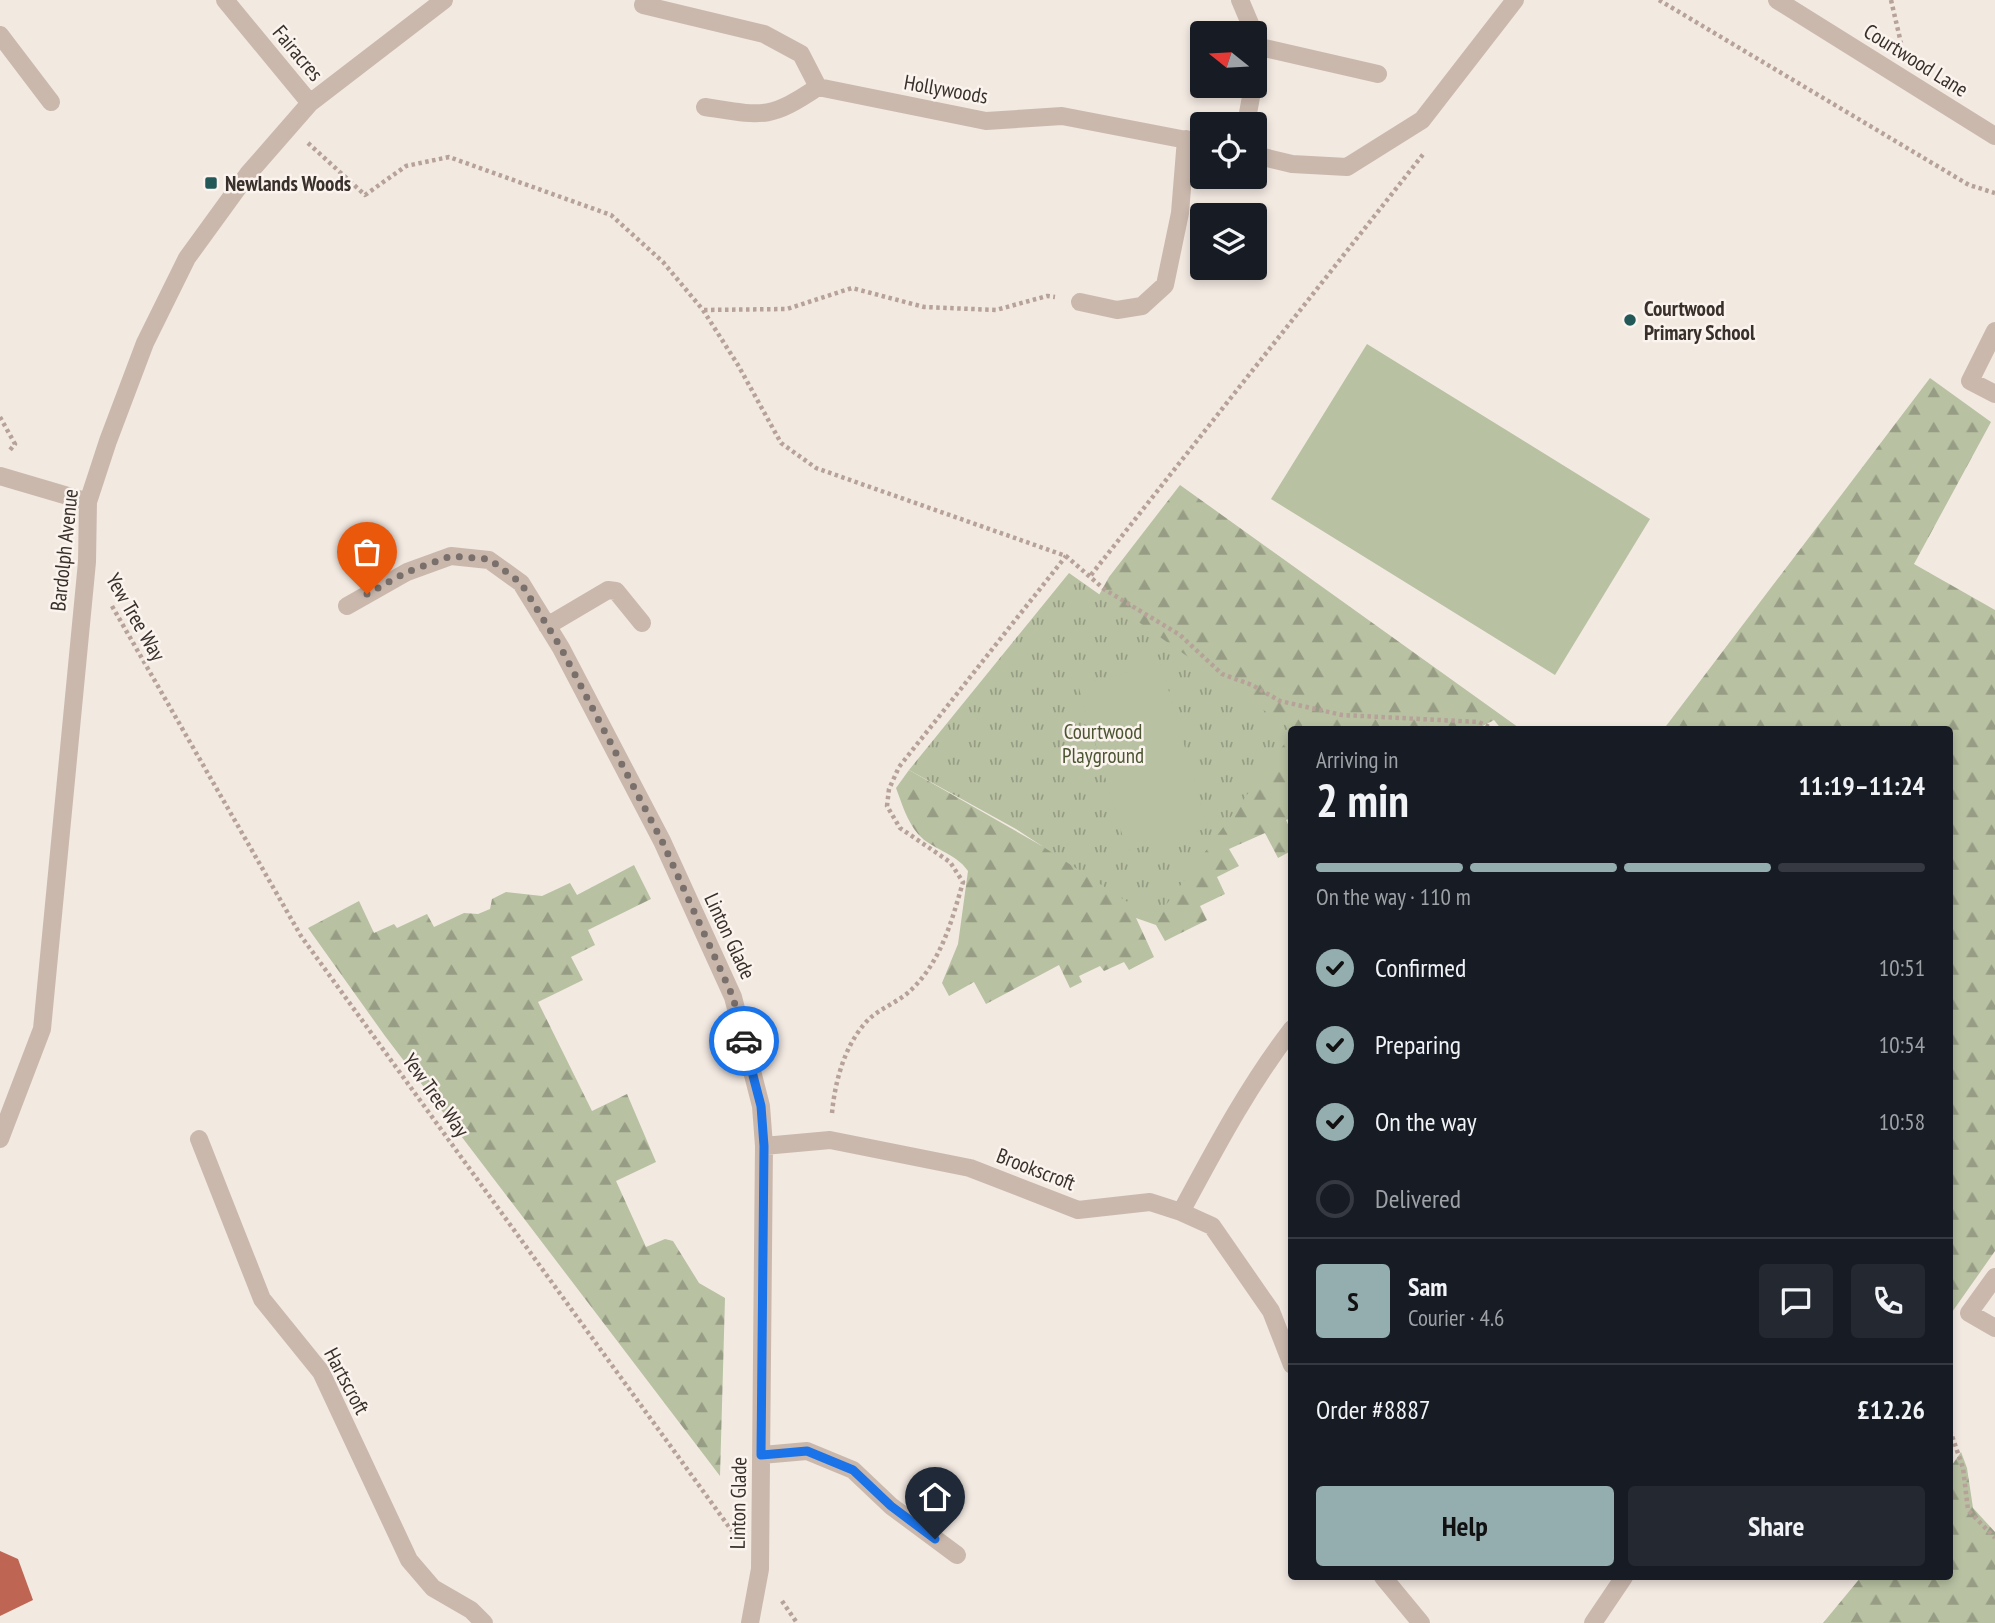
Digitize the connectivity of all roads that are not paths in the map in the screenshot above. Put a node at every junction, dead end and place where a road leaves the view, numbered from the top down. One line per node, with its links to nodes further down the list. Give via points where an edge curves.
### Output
1 (225, 0): 13 (street, Fairacres)
2 (444, 0): 13 (street, Bardolph Avenue)
3 (1240, 0): 7 (street)
4 (1516, 0): 17 (street, via 1422,120 1348,167)
5 (1777, 0): 15 (street, Courtwood Lane)
6 (643, 5): 11 (street, via 764,34 801,54)
7 (1249, 21)
8 (0, 35): 12 (street)
9 (1267, 42): 10 (street)
10 (1378, 74)
11 (818, 87): 14 (street, via 789,107 759,116); 16 (street, Hollywoods, via 986,121 1062,116)
12 (51, 102)
13 (310, 103): 23 (street, Bardolph Avenue, via 248,174 187,258 145,343)
14 (705, 107)
15 (1995, 136)
16 (1190, 140)
17 (1267, 158)
18 (1190, 162): 19 (street, Hollywoods, via 1165,285 1142,306 1117,310)
19 (1080, 302)
20 (1995, 331): 21 (street, via 1970,381)
21 (1995, 394)
22 (2, 477): 23 (street)
23 (88, 502): 28 (street, Bardolph Avenue, via 87,562 42,1030)
24 (347, 606): 26 (street, Linton Glade, via 407,572 451,556 489,559 521,583)
25 (642, 623): 26 (street, via 616,592 608,590)
26 (547, 626): 30 (street, Linton Glade, via 662,841 733,997 761,1106)
27 (1288, 1034): 31 (street, via 1268,1059)
28 (0, 1139)
29 (199, 1139): 39 (street, Hartscroft, via 262,1300 321,1372 409,1560 433,1588)
30 (764, 1146): 31 (street, Brookscroft, via 830,1140 970,1168 1078,1210 1150,1202); 35 (street, Linton Glade)
31 (1181, 1212): 34 (street, Brookscroft, via 1212,1226 1271,1311)
32 (1995, 1277): 33 (street, via 1969,1313)
33 (1995, 1328)
34 (1288, 1355)
35 (761, 1455): 36 (street, via 807,1451 853,1470 891,1506); 40 (street, Linton Glade, via 760,1569)
36 (957, 1555)
37 (1385, 1580): 41 (street)
38 (1621, 1580): 42 (street)
39 (484, 1623)
40 (750, 1623)
41 (1421, 1623)
42 (1593, 1623)

